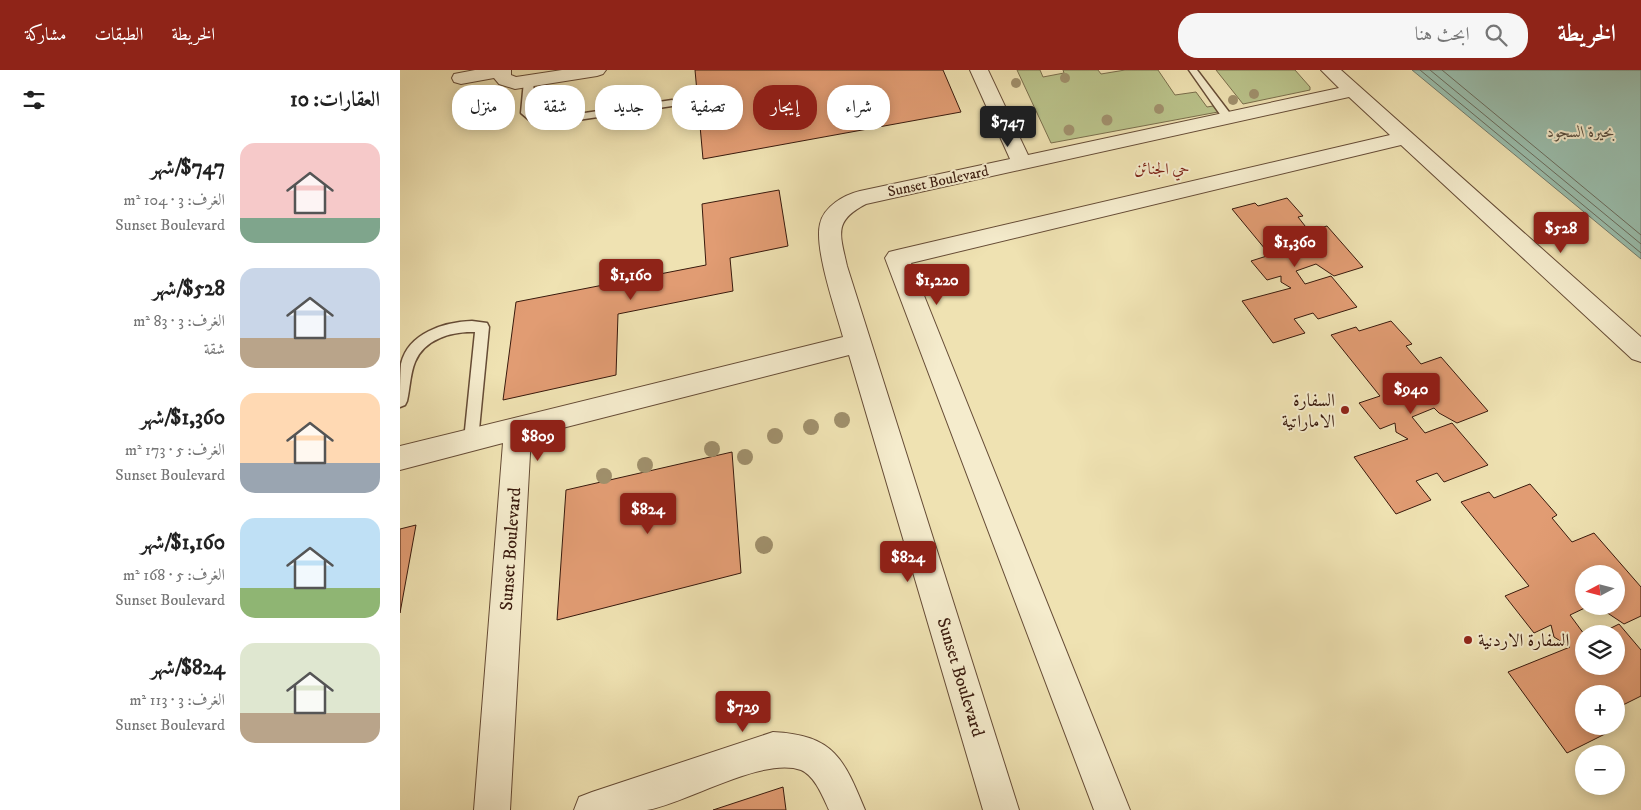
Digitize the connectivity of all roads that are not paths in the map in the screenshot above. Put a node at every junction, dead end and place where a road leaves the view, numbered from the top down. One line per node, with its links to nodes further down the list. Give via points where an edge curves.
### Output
1 (597, 70): 7 (street)
2 (979, 70): 12 (street)
3 (1330, 70): 8 (street)
4 (502, 71): 6 (street); 7 (street, via 506,80)
5 (1192, 71): 10 (lane)
6 (462, 78)
7 (529, 82): 9 (lane, via 526,113 534,120 551,121)
8 (1352, 91): 10 (street, Sunset Boulevard); 11 (street)
9 (672, 103)
10 (1228, 118): 12 (street, Sunset Boulevard)
11 (1404, 138): 14 (street); 23 (street, via 897,258)
12 (1022, 163): 13 (street, Sunset Boulevard, via 860,198 841,208 831,221 830,236)
13 (858, 343): 16 (street); 22 (street, Sunset Boulevard)
14 (1641, 352)
15 (400, 402): 17 (lane, via 409,358 417,347 429,337 464,324 482,327)
16 (518, 428): 17 (street); 19 (street, Sunset Boulevard)
17 (471, 440): 18 (street)
18 (400, 458)
19 (492, 810)
20 (592, 810): 21 (street, via 772,750 795,750 812,756 826,767)
21 (847, 810)
22 (1001, 810)
23 (1112, 810)

